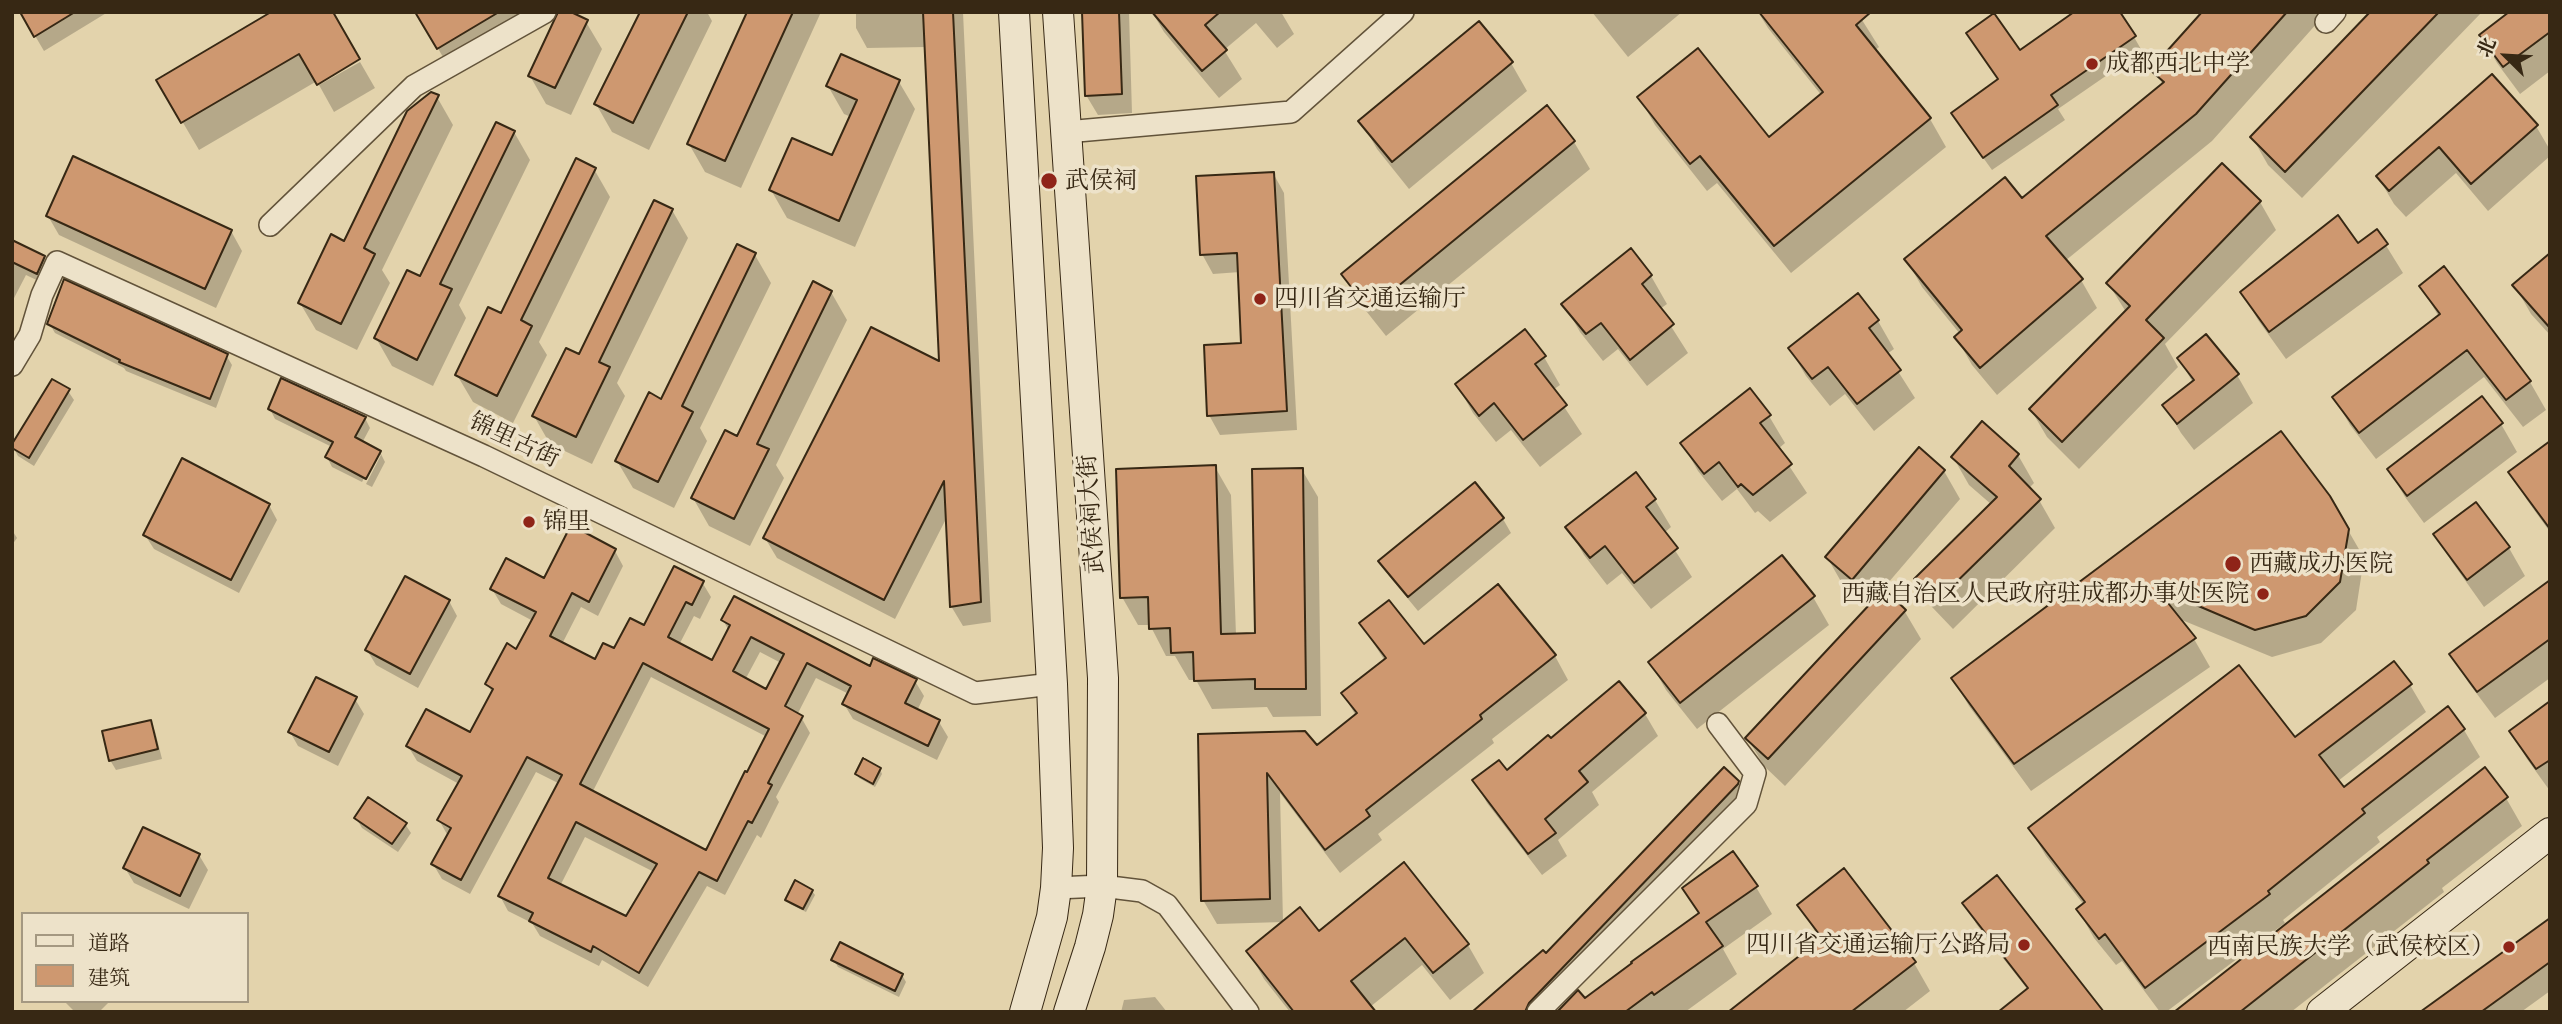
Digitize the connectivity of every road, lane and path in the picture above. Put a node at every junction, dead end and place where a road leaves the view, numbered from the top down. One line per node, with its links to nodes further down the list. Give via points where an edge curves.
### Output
1 (545, 12): 6 (street, via 414,86)
2 (1014, 12): 9 (main road, 武侯祠大街)
3 (1058, 12): 5 (main road, 武侯祠大街)
4 (1403, 12): 5 (street, via 1291,112)
5 (1066, 132): 12 (main road, 武侯祠大街, via 1103,678)
6 (270, 225)
7 (21, 331): 8 (street, 锦里古街); 9 (street, 锦里古街, via 57,262 484,456 975,693)
8 (12, 365)
9 (1052, 684): 13 (main road, 武侯祠大街)
10 (1718, 724): 17 (street, via 1755,773 1746,804)
11 (2550, 833): 18 (main road)
12 (1102, 887): 13 (street); 15 (main road, 武侯祠大街, via 1090,947); 16 (street, via 1142,891 1167,905)
13 (1056, 888): 14 (main road, 武侯祠大街, via 1046,944)
14 (1025, 1012)
15 (1069, 1012)
16 (1248, 1012)
17 (1538, 1012)
18 (2322, 1012)

